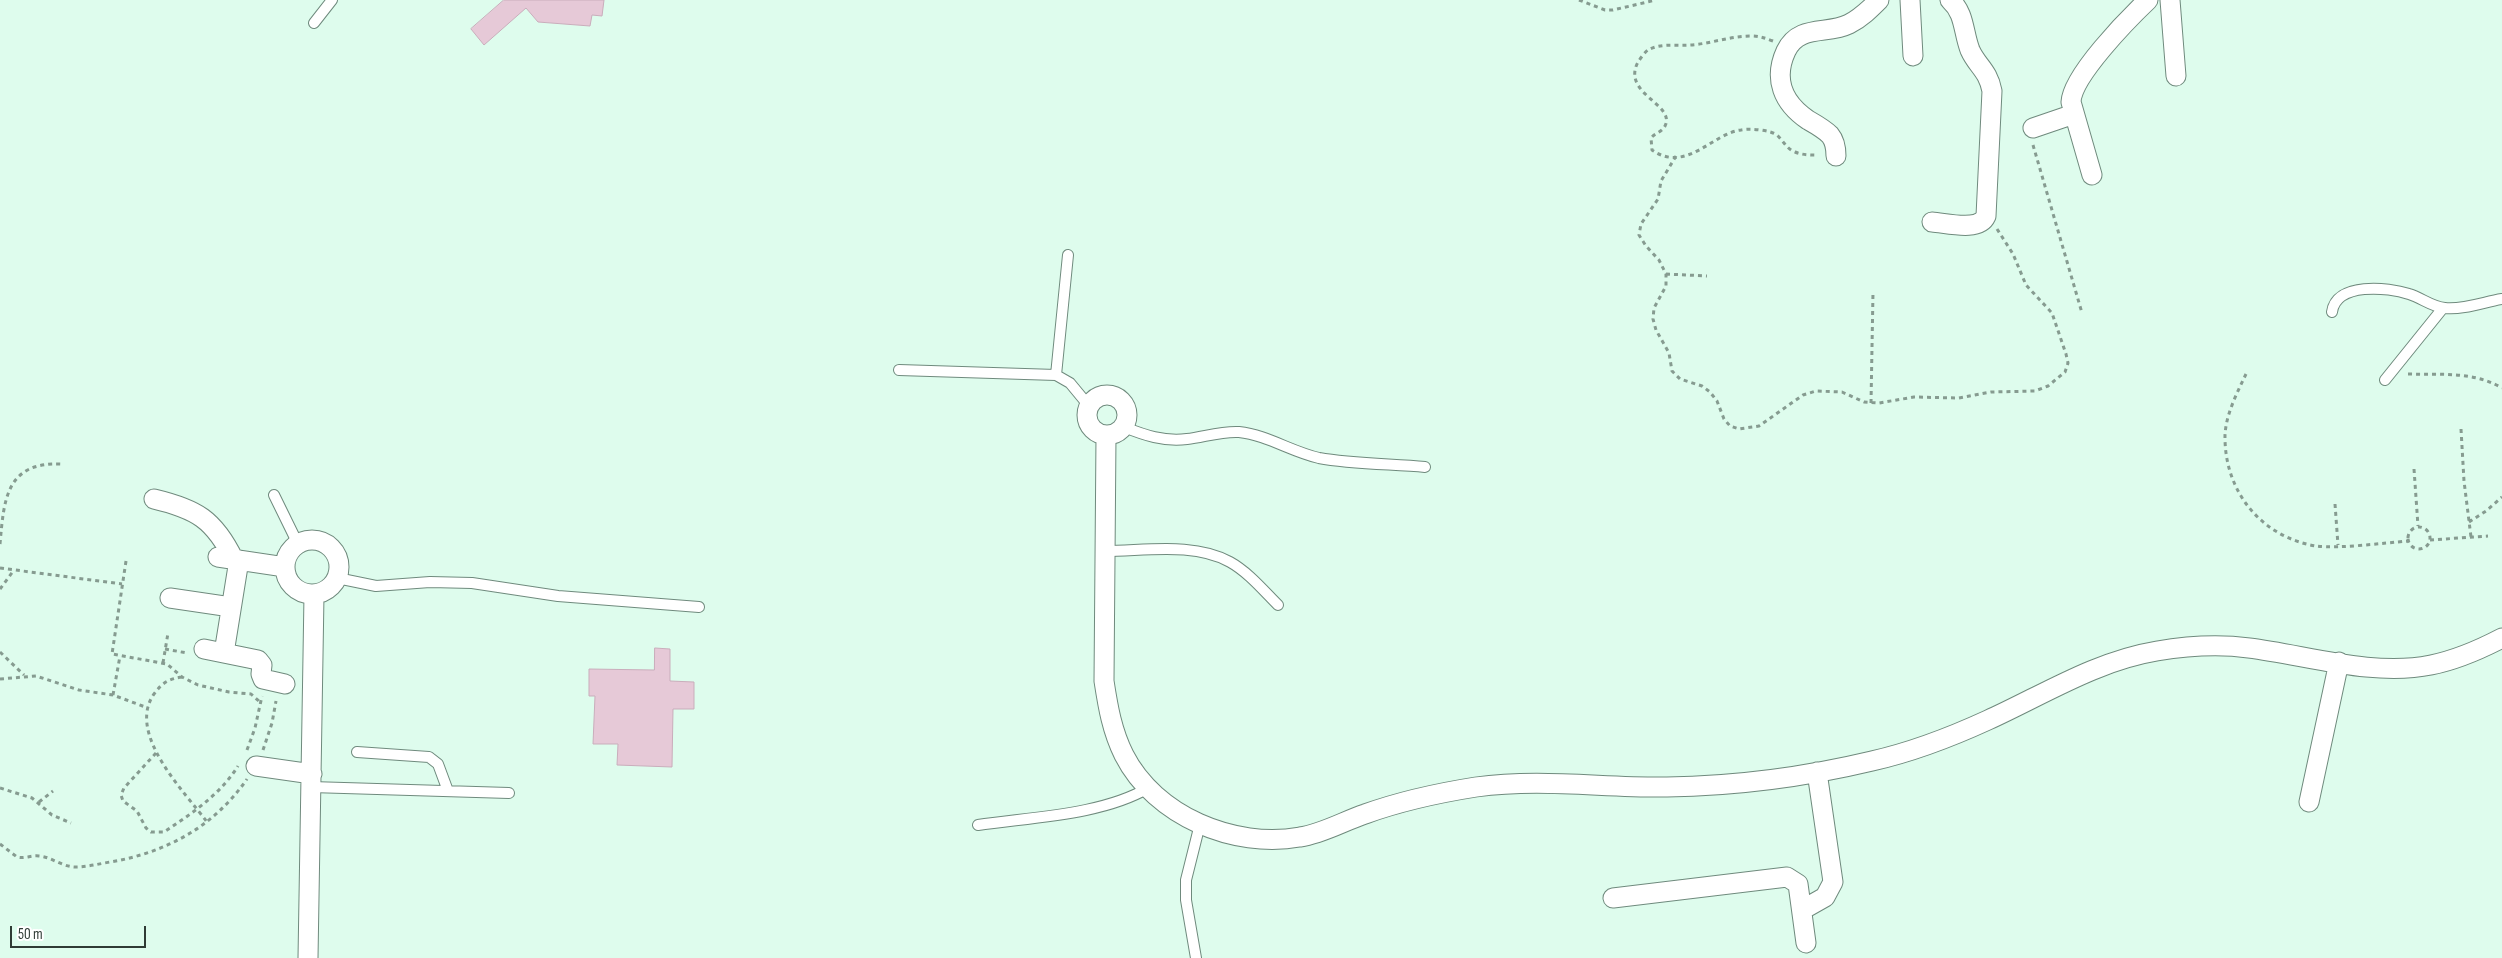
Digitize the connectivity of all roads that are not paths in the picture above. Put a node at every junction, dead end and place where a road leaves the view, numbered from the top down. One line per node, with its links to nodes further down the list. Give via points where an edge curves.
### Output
1 (332, 0): 7 (lane)
2 (1879, 0): 12 (street, via 1849,24 1807,32 1795,38 1781,62 1780,79 1792,108 1830,135 1836,145)
3 (1910, 0): 8 (street)
4 (1950, 0): 14 (street, via 1961,13 1971,51 1986,72 1992,91 1986,211 1984,220 1976,225)
5 (2148, 0): 10 (street, via 2106,43 2075,88 2071,102)
6 (2170, 0): 9 (street)
7 (314, 23)
8 (1913, 56)
9 (2176, 76)
10 (2074, 114): 11 (street); 13 (street)
11 (2033, 128)
12 (1836, 156)
13 (2092, 175)
14 (1932, 222)
15 (1068, 255): 20 (lane)
16 (2502, 299): 17 (lane)
17 (2444, 308): 18 (lane, via 2409,294 2376,289 2343,295 2333,305); 21 (lane)
18 (2332, 312)
19 (899, 370): 20 (lane)
20 (1056, 375): 22 (lane, via 1070,382)
21 (2387, 377)
22 (1089, 406): 23 (street, via 1105,395 1118,398 1128,414); 24 (street, via 1089,425)
23 (1124, 427): 24 (street); 25 (lane, via 1164,440 1239,432 1320,458)
24 (1106, 436): 29 (street)
25 (1425, 467)
26 (274, 495): 28 (lane)
27 (154, 499): 30 (street, via 180,505 198,514 214,527)
28 (298, 544): 31 (street, via 288,554); 32 (street, via 312,540 333,549 339,563)
29 (1105, 551): 35 (lane, via 1197,550 1215,555 1246,574); 47 (street, via 1104,681 1110,720 1125,757)
30 (230, 559): 31 (street); 36 (street)
31 (285, 567): 33 (street, via 285,574 293,587)
32 (338, 578): 33 (street, via 328,590); 37 (lane, via 384,586 472,583 558,596)
33 (314, 595): 46 (street)
34 (170, 598): 36 (street)
35 (1278, 605)
36 (232, 607): 40 (street)
37 (699, 607)
38 (2502, 638): 41 (street, via 2467,656 2428,666 2388,669)
39 (204, 649): 40 (street)
40 (224, 653): 42 (street, via 258,660 262,665 262,677)
41 (2339, 662): 45 (street, via 2244,647 2200,646 2155,651 2112,662 1932,744 1874,761); 50 (street)
42 (276, 682)
43 (357, 752): 48 (lane, via 429,757 438,764)
44 (247, 761): 46 (street)
45 (1817, 772): 51 (street, via 1715,786 1562,783 1482,786 1405,801 1302,837 1267,840 1233,835); 54 (street, via 1832,882 1825,897)
46 (312, 781): 48 (lane); 56 (street)
47 (1148, 788): 51 (street, via 1172,808); 52 (lane, via 1103,807)
48 (448, 791): 49 (lane)
49 (509, 793)
50 (2309, 802)
51 (1200, 824): 57 (lane, via 1186,880 1186,900)
52 (978, 825)
53 (1613, 898): 54 (street, via 1787,877 1798,884)
54 (1802, 910): 55 (street)
55 (1806, 943)
56 (308, 958)
57 (1196, 958)

